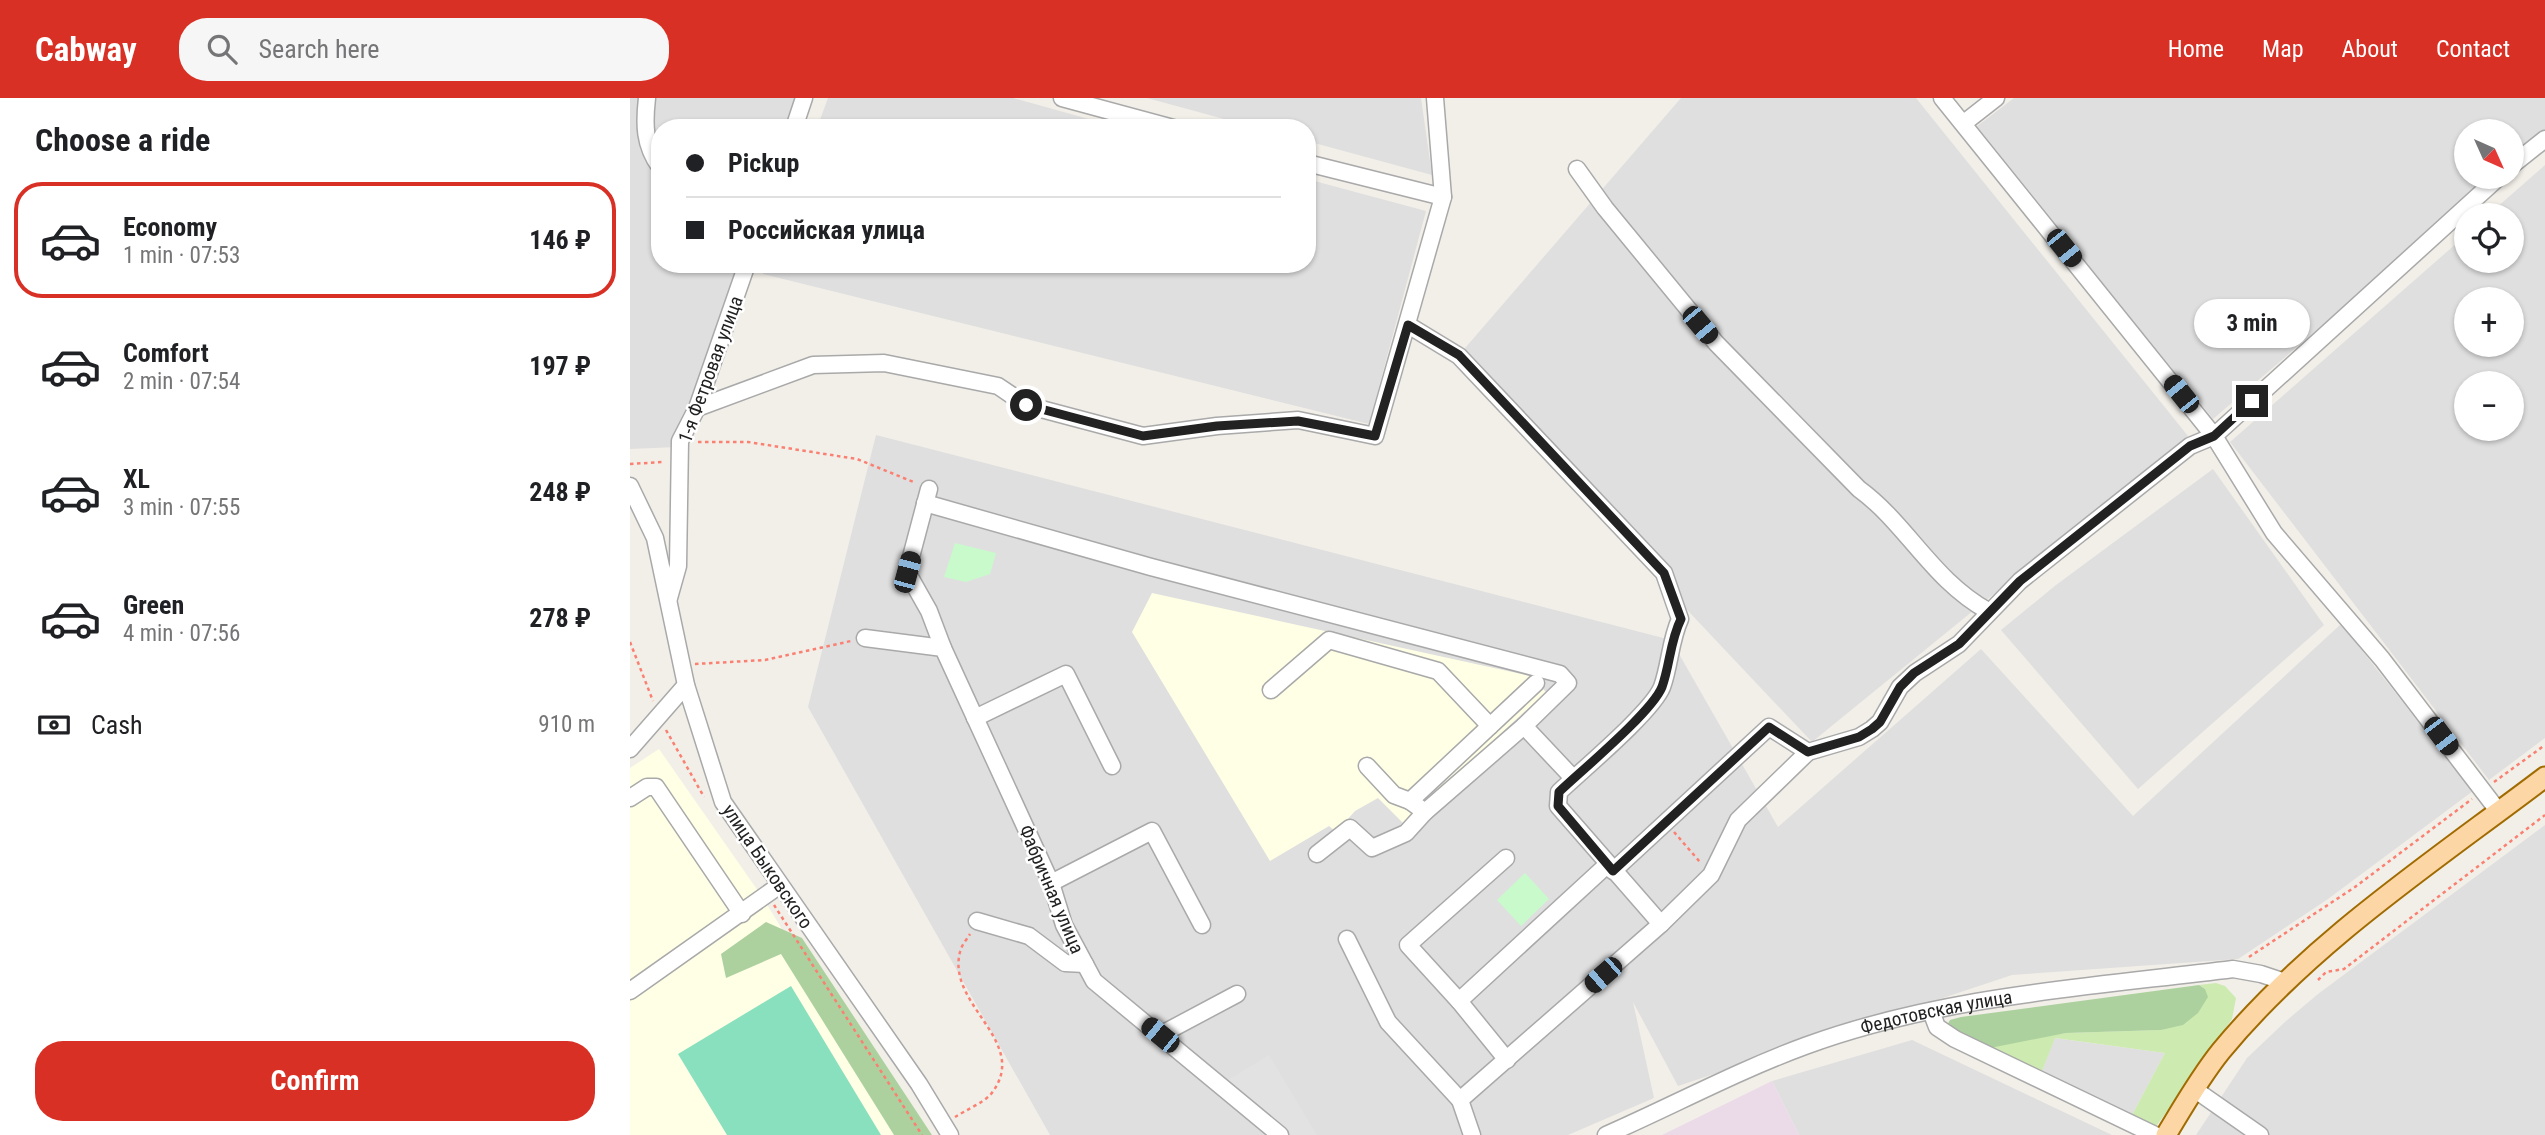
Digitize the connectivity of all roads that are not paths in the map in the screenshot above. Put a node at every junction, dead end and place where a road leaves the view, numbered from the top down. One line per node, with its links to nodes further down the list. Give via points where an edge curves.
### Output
1 (647, 98): 11 (street, via 645,119)
2 (804, 98): 7 (street)
3 (1062, 98): 8 (street)
4 (1435, 98): 16 (street)
5 (1942, 98): 9 (street)
6 (1996, 98): 9 (street)
7 (797, 119)
8 (1140, 119)
9 (1964, 123): 20 (street)
10 (2545, 139): 12 (street)
11 (651, 151)
12 (2524, 156)
13 (1316, 165): 16 (street)
14 (1577, 169): 23 (street, via 1716,343 1873,499 1940,574 1964,597)
15 (2486, 189): 20 (street)
16 (1443, 197): 18 (street)
17 (744, 273): 19 (street, 1-я Фетровая улица)
18 (1408, 325): 19 (street, via 1375,436 1298,421 1143,436 1026,405 998,386 884,363 813,365); 37 (street, via 1459,355 1664,573 1681,619 1671,640 1661,689 1633,723)
19 (697, 408): 22 (street, 1-я Фетровая улица, via 680,450 678,566)
20 (2214, 436): 23 (street, via 2190,446); 41 (street, via 2274,533 2382,659)
21 (630, 486): 22 (street, улица Быковского, via 655,538)
22 (668, 600): 27 (street, улица Быковского)
23 (1988, 611): 33 (street, via 1959,644 1900,687 1872,729)
24 (865, 638): 25 (street)
25 (943, 648): 29 (street, Фабричная улица); 31 (street, Фабричная улица, via 907,572 927,496 1151,567 1560,674 1568,683)
26 (1536, 683): 30 (street)
27 (686, 685): 32 (street); 46 (street, улица Быковского, via 723,803)
28 (1271, 690): 30 (street, via 1329,640 1438,671)
29 (975, 718): 34 (street, via 1066,674); 45 (street, Фабричная улица)
30 (1490, 726): 39 (street)
31 (1524, 726): 37 (street); 40 (street)
32 (630, 749)
33 (1808, 752): 44 (street, via 1769,727); 49 (street, via 1738,820 1711,875)
34 (1112, 766)
35 (1367, 766): 39 (street, via 1394,795)
36 (2545, 777): 41 (main road)
37 (1573, 778): 44 (street, via 1559,792 1558,806)
38 (630, 798): 47 (street, via 647,787 656,787)
39 (1410, 801): 40 (street)
40 (1425, 812): 42 (street, via 1406,833 1371,848 1350,828)
41 (2499, 812): 53 (main road)
42 (1317, 854)
43 (1506, 858): 56 (street, via 1408,945)
44 (1610, 867): 49 (street); 56 (street)
45 (1051, 883): 50 (street, via 1152,831); 52 (street, Фабричная улица, via 1064,925)
46 (774, 890): 47 (street); 62 (street, улица Быковского, via 919,1084)
47 (742, 914): 54 (street)
48 (977, 922): 52 (street, via 1029,936 1065,963)
49 (1661, 923): 59 (street)
50 (1202, 925)
51 (1347, 939): 61 (street, via 1388,1022)
52 (1085, 964): 58 (street, Фабричная улица, via 1094,981)
53 (2285, 982): 57 (street, Федотовская улица, via 2233,969); 60 (main road, via 2220,1052)
54 (630, 992)
55 (1237, 994): 58 (street)
56 (1459, 1001): 59 (street)
57 (1931, 1011): 65 (street, Федотовская улица, via 1804,1046); 66 (street, via 1937,1027 1955,1039)
58 (1160, 1035): 63 (street, Фабричная улица)
59 (1507, 1060): 61 (street)
60 (2194, 1089): 67 (main road); 68 (street)
61 (1460, 1100): 64 (street)
62 (950, 1135)
63 (1280, 1135)
64 (1472, 1135)
65 (1606, 1135)
66 (2155, 1135)
67 (2166, 1135)
68 (2260, 1135)

